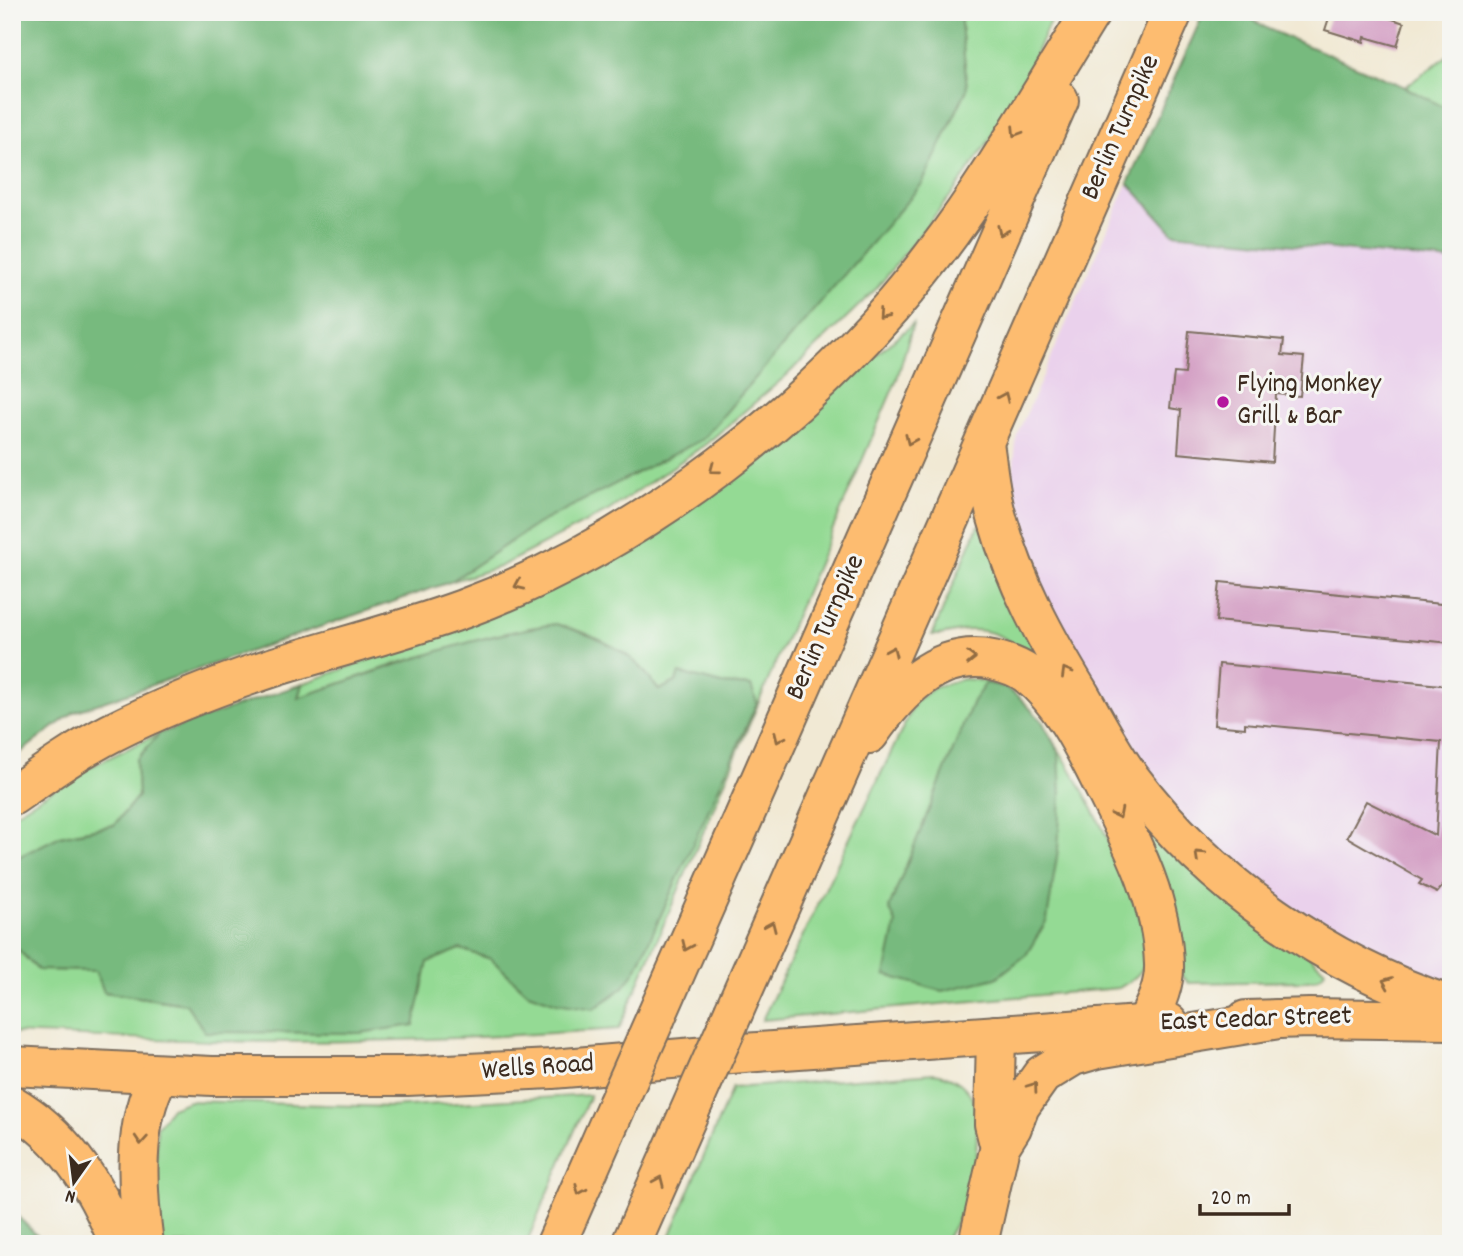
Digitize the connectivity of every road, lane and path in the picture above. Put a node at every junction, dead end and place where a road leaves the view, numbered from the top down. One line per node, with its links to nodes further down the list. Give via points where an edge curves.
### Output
1 (1091, 12): 7 (main road, one-way to 7, via 989,176 901,295 790,407 683,491 610,538 525,583 464,609 271,668 184,701 112,732)
2 (1099, 12): 20 (main road, Berlin Turnpike, one-way to 20, bridge)
3 (1173, 12): 4 (main road, Berlin Turnpike, one-way to 3)
4 (984, 443): 5 (main road, one-way to 4, via 1008,553 997,520); 6 (main road, Berlin Turnpike, one-way to 4)
5 (1080, 718): 6 (main road, one-way to 5, via 874,726 916,680 958,658 994,660 1026,673); 8 (main road, one-way to 5, via 1336,956 1221,875 1157,812); 11 (main road, one-way to 11, via 1154,902 1162,936 1160,996)
6 (835, 781): 21 (main road, Berlin Turnpike, one-way to 6, bridge)
7 (12, 796)
8 (1451, 1006)
9 (1279, 1019): 10 (main road, East Cedar Street); 11 (main road, East Cedar Street); 17 (main road, one-way to 9, via 1033,1086 1073,1056 1136,1041)
10 (1451, 1020)
11 (1146, 1024): 12 (main road, East Cedar Street)
12 (1062, 1030): 13 (main road, Wells Road)
13 (996, 1035): 15 (main road, Wells Road, via 508,1072 360,1077); 17 (main road, via 994,1124)
14 (12, 1066): 15 (main road, Wells Road)
15 (159, 1075): 19 (main road, one-way to 19, via 145,1109 141,1137)
16 (12, 1105): 18 (main road, via 68,1152 100,1201)
17 (1000, 1146): 22 (main road)
18 (119, 1244)
19 (144, 1244)
20 (556, 1244)
21 (631, 1244)
22 (978, 1244)

